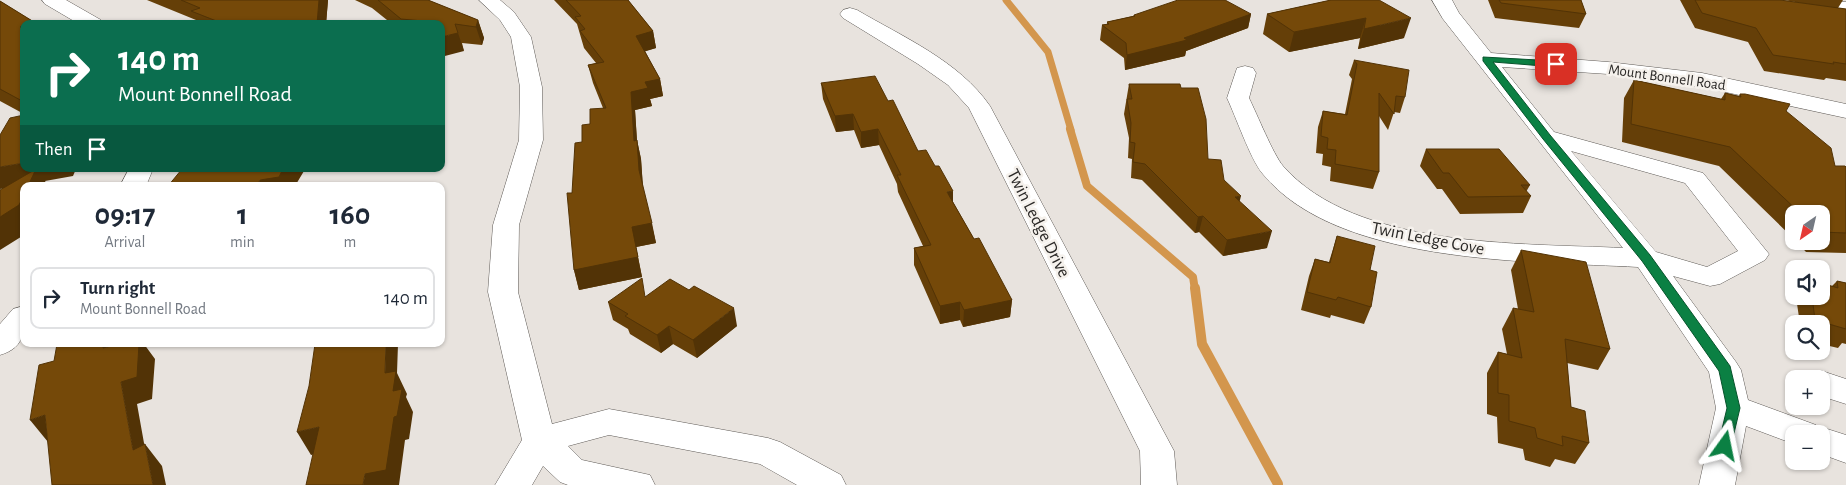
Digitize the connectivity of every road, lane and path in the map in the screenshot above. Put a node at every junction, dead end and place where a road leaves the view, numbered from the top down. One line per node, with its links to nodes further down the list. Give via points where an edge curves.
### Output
1 (52, 0): 9 (street)
2 (489, 0): 19 (street, via 507,16 521,37 530,87 531,140 506,224 503,292)
3 (1442, 0): 10 (street, via 1450,15)
4 (1820, 0): 5 (street)
5 (1846, 8)
6 (1804, 12): 8 (street)
7 (850, 14): 25 (street, Twin Ledge Drive, via 949,75 979,106 1157,451)
8 (1846, 18)
9 (87, 20)
10 (1486, 59): 12 (street, Mount Bonnell Road, via 1608,68 1702,80); 13 (street)
11 (1245, 72): 14 (street, Twin Ledge Cove, via 1238,98 1272,169 1312,204 1371,229 1420,241 1484,250)
12 (1846, 111)
13 (1546, 137): 14 (street); 14 (street, Twin Ledge Cove, via 1694,178 1755,254 1710,277)
14 (1646, 258): 17 (street, via 1725,370)
15 (20, 321): 16 (street)
16 (0, 344)
17 (1733, 408): 18 (street); 26 (street)
18 (1785, 427)
19 (538, 441): 22 (street); 23 (street, via 572,472); 24 (street, via 609,422 768,452)
20 (1830, 443): 21 (street)
21 (1846, 449)
22 (513, 485)
23 (637, 485)
24 (828, 485)
25 (1159, 485)
26 (1717, 485)

